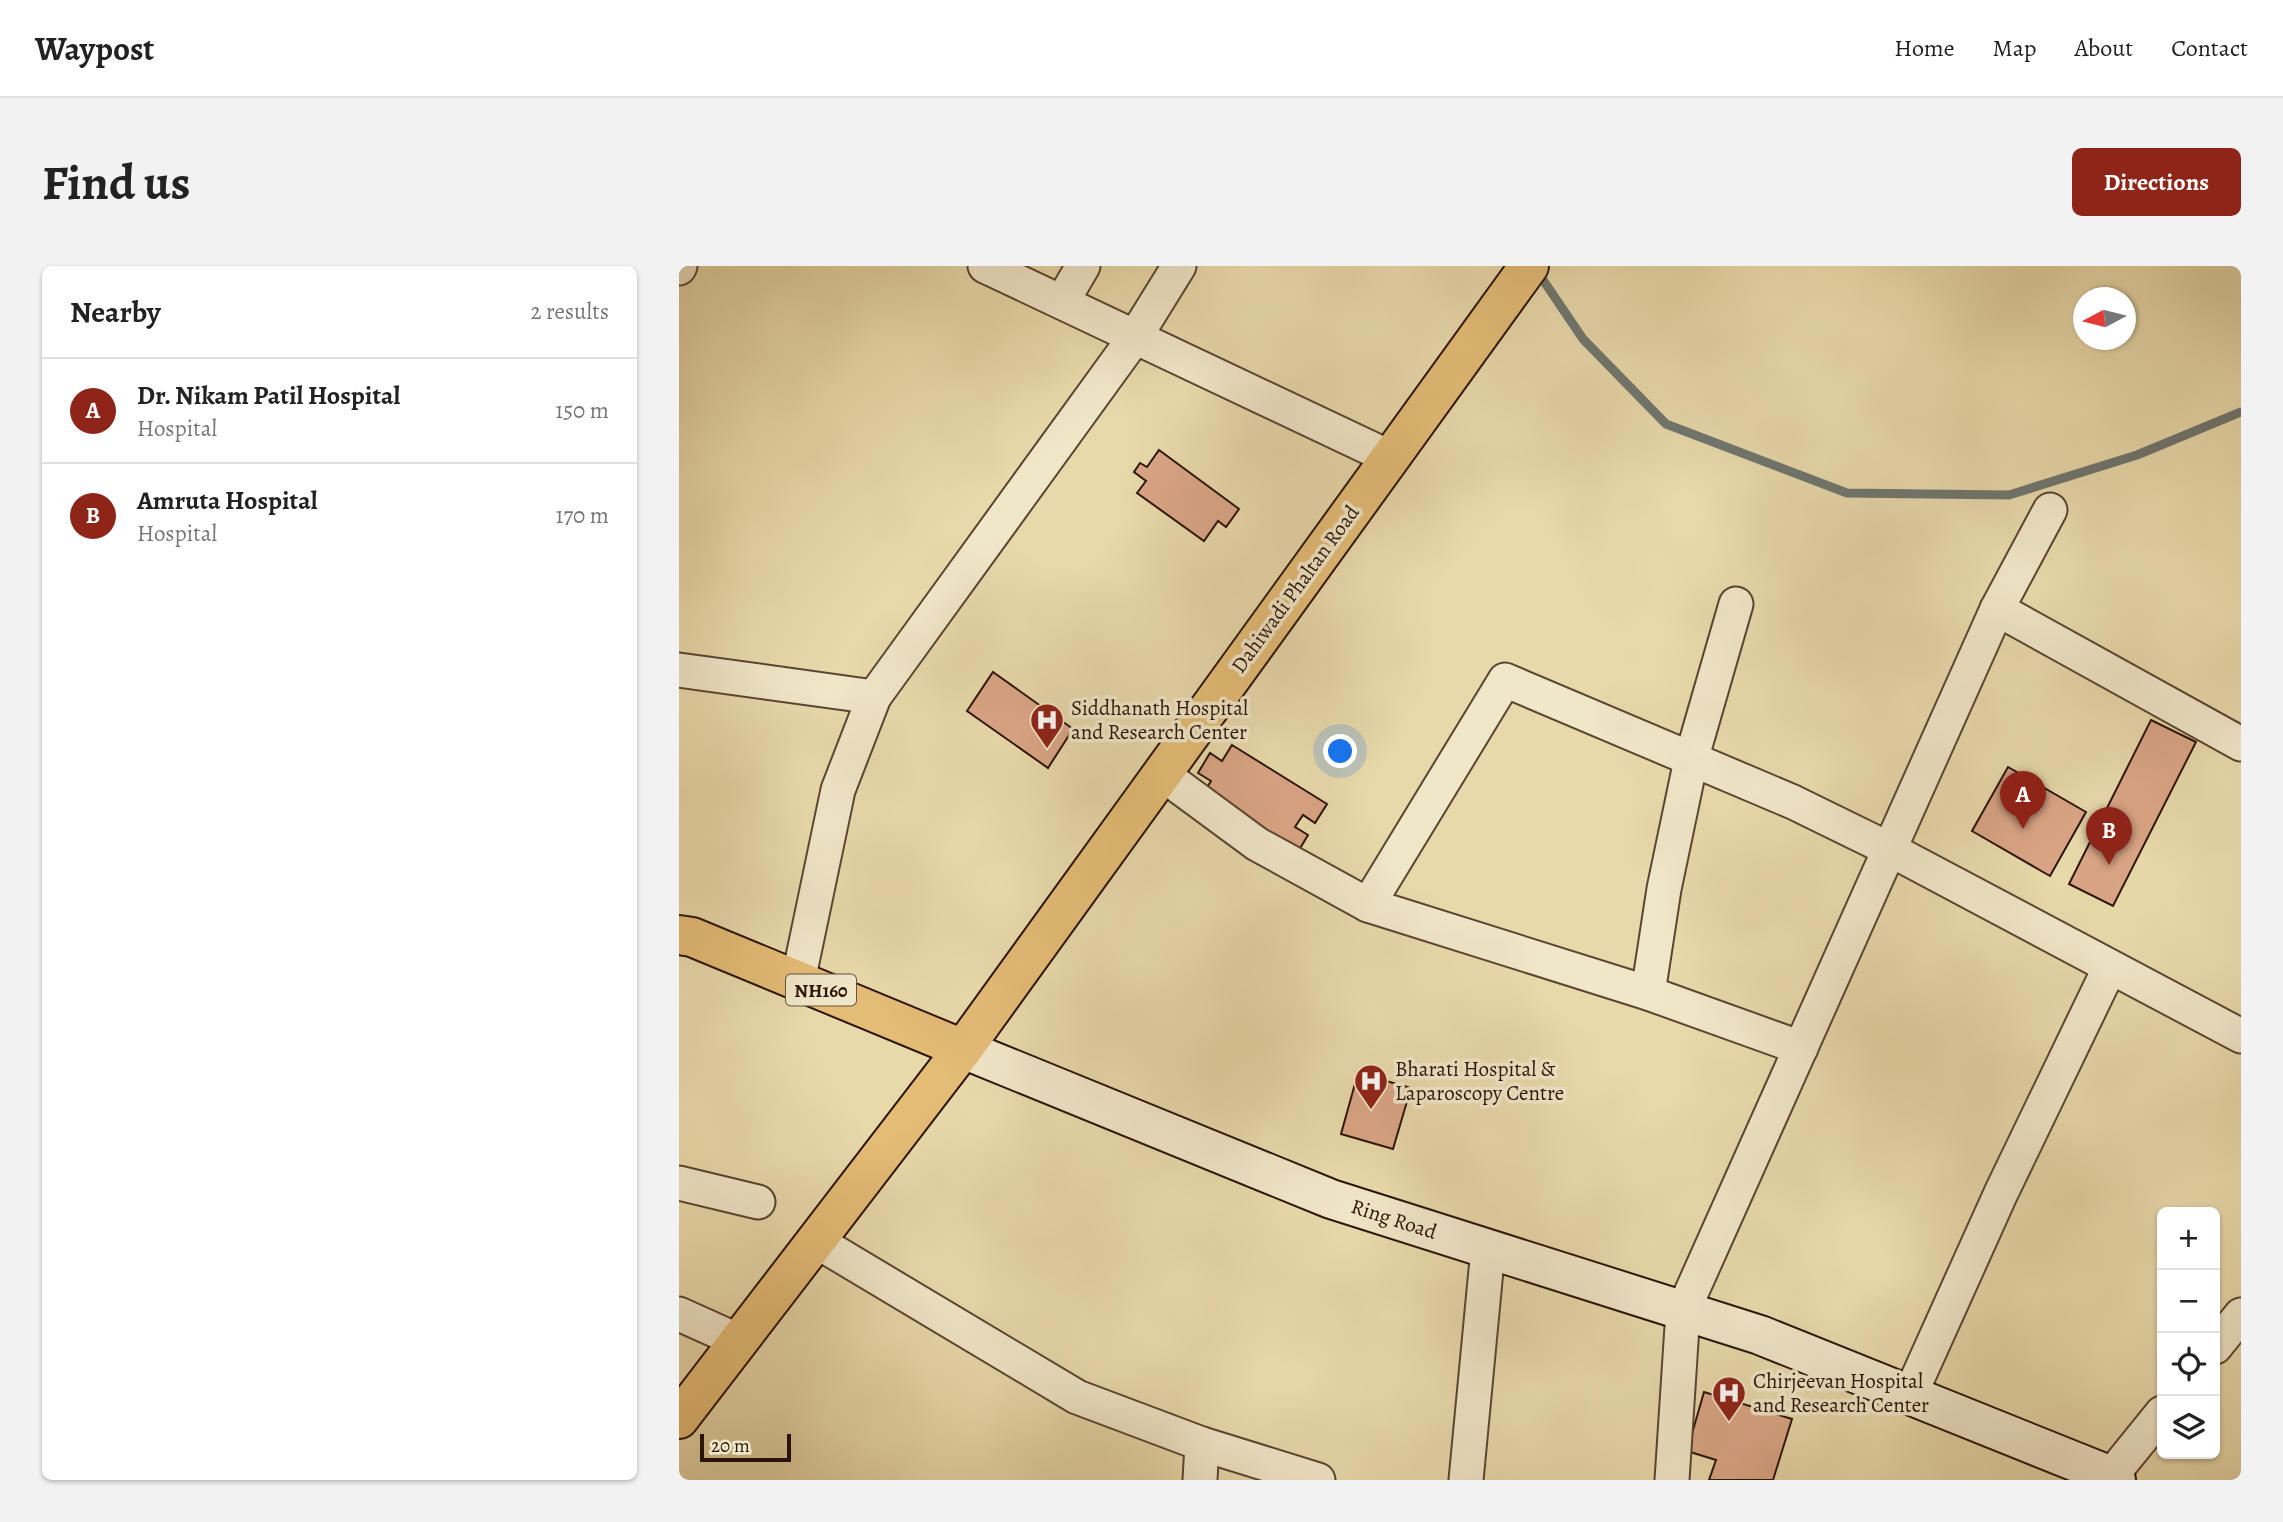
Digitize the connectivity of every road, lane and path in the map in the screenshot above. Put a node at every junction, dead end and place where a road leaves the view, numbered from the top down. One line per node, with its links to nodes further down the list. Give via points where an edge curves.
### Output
1 (985, 266): 5 (street)
2 (1083, 266): 5 (street)
3 (1179, 266): 6 (street)
4 (1529, 266): 7 (main road, Dahiwadi Phaltan Road)
5 (1062, 302): 6 (street)
6 (1135, 337): 7 (street); 12 (street)
7 (1391, 458): 15 (main road, Dahiwadi Phaltan Road)
8 (2050, 510): 10 (street)
9 (1736, 604): 14 (street)
10 (1997, 609): 13 (street); 16 (street)
11 (679, 670): 12 (street)
12 (874, 697): 20 (street, via 838,790)
13 (2241, 744)
14 (1691, 760): 16 (street, via 1793,802); 17 (street, via 1505,680); 21 (street)
15 (1162, 774): 17 (street, via 1257,844); 24 (main road, Dahiwadi Phaltan Road)
16 (1889, 849): 19 (street); 23 (street)
17 (1368, 905): 21 (street)
18 (679, 935): 20 (main road, Ring Road / NH160)
19 (2110, 967): 22 (street); 34 (street)
20 (798, 981): 24 (main road, Ring Road / NH160)
21 (1648, 993): 23 (street)
22 (2241, 1036)
23 (1801, 1048): 29 (street)
24 (963, 1049): 27 (main road, Dahiwadi Phaltan Road); 28 (main road, Ring Road, via 1331,1199)
25 (679, 1183): 26 (street)
26 (758, 1202)
27 (816, 1241): 32 (main road, Dahiwadi Phaltan Road); 37 (street, via 1077,1396)
28 (1488, 1249): 29 (main road, Ring Road); 41 (street)
29 (1683, 1311): 34 (main road, Ring Road, via 1760,1335); 42 (street)
30 (679, 1314): 32 (street)
31 (2241, 1315): 33 (street)
32 (739, 1341): 35 (main road, Dahiwadi Phaltan Road)
33 (2220, 1341)
34 (1910, 1395): 38 (main road, Ring Road)
35 (679, 1419)
36 (2157, 1420): 38 (street)
37 (1202, 1444): 39 (street); 40 (street)
38 (2114, 1478)
39 (1200, 1480)
40 (1318, 1480)
41 (1466, 1480)
42 (1672, 1480)

